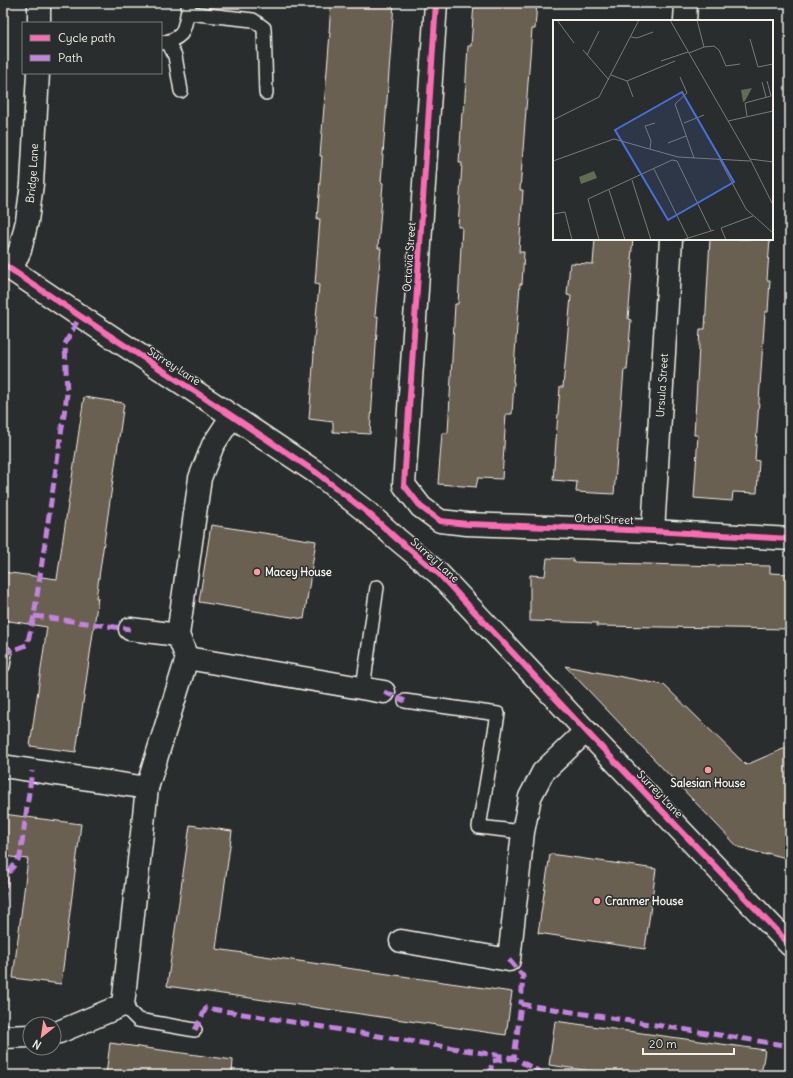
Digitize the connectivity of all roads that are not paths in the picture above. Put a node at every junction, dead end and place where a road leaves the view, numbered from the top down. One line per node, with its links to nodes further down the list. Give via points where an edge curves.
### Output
1 (39, 3): 6 (street)
2 (436, 3): 14 (street, Octavia Street, via 404,485)
3 (686, 3): 5 (street)
4 (189, 8): 7 (lane, via 181,33); 10 (lane, via 253,20 264,28)
5 (685, 20)
6 (39, 22)
7 (165, 42): 9 (lane, via 175,56)
8 (38, 74): 12 (street, Bridge Lane, via 32,184 27,222 20,250)
9 (181, 91)
10 (266, 93)
11 (671, 240): 15 (street, Ursula Street)
12 (6, 267): 13 (street, Surrey Lane)
13 (232, 416): 19 (street, via 213,445 200,478); 24 (street, Surrey Lane, via 317,473 439,574)
14 (421, 507): 15 (street, Orbel Street, via 440,521 467,524)
15 (653, 531): 16 (street, Orbel Street)
16 (790, 540)
17 (377, 587): 21 (lane)
18 (130, 629): 19 (street)
19 (178, 635): 20 (street)
20 (187, 658): 21 (street); 26 (street)
21 (363, 688): 22 (street)
22 (384, 692)
23 (405, 701): 27 (lane, via 498,714 479,827)
24 (586, 731): 27 (street, via 542,772 530,797); 29 (street, Surrey Lane)
25 (3, 766): 26 (street)
26 (147, 788): 30 (street)
27 (523, 832): 28 (street, via 509,960)
28 (401, 942)
29 (790, 945)
30 (123, 1005): 31 (lane, via 138,1020); 32 (street)
31 (195, 1030)
32 (62, 1031)
33 (22, 1036): 34 (street)
34 (3, 1037)

